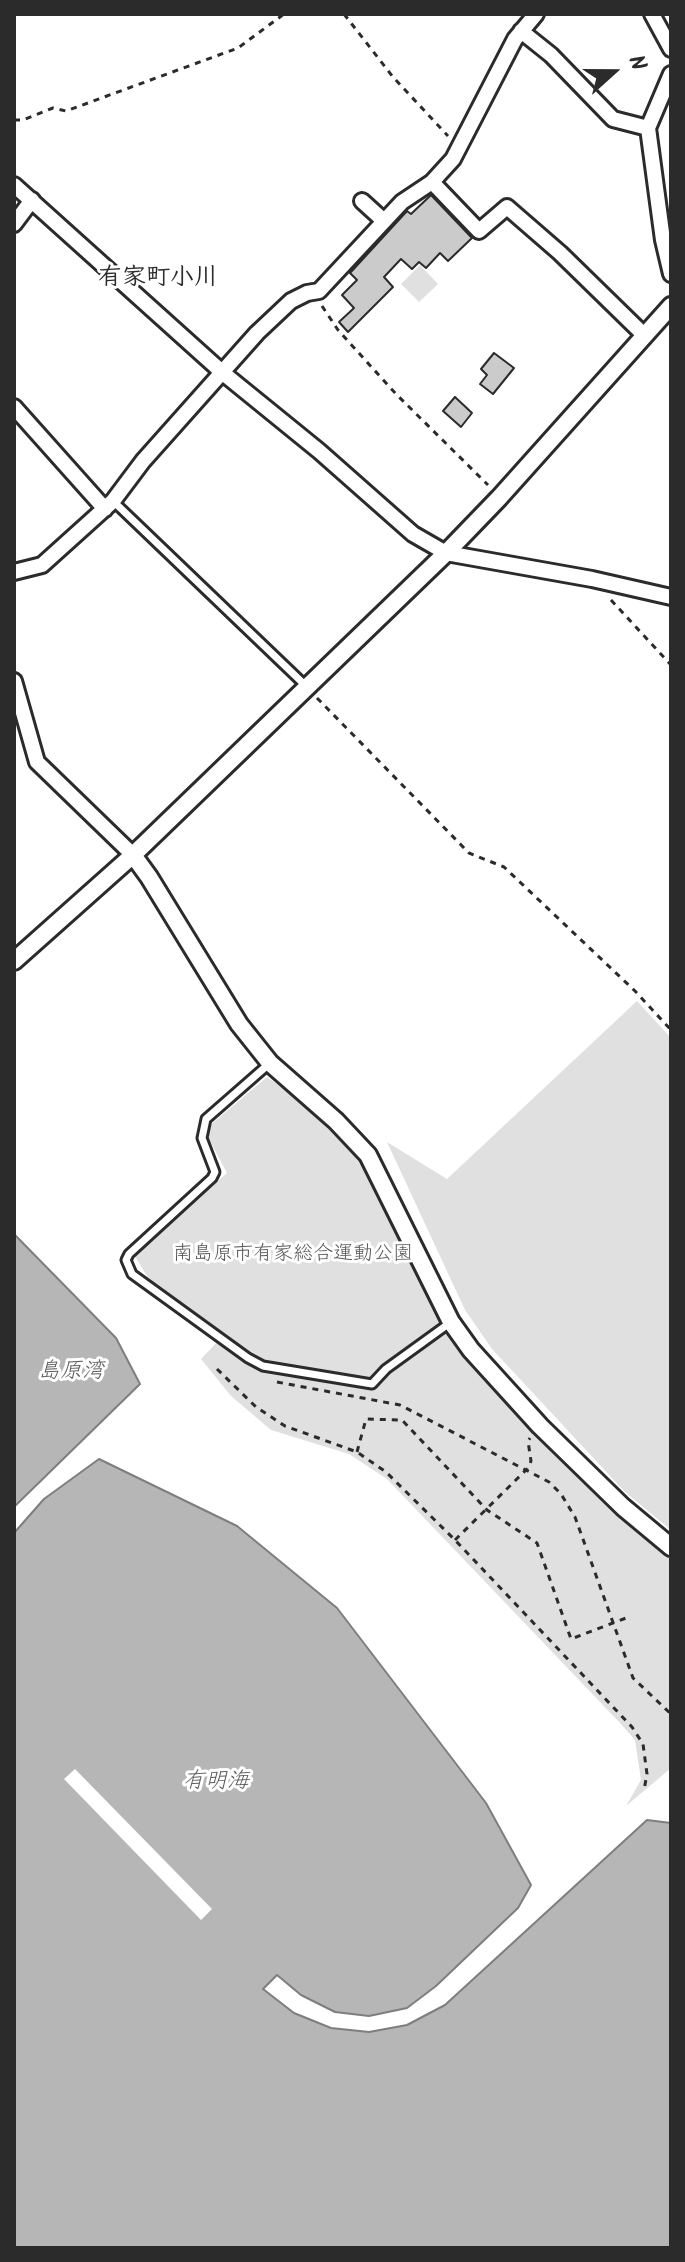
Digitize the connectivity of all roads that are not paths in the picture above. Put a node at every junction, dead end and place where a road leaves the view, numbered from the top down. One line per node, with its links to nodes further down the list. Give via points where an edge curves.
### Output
1 (536, 14): 3 (street)
2 (652, 14): 4 (street)
3 (521, 31): 6 (street, via 613,119); 7 (street, via 459,148)
4 (671, 49)
5 (671, 74): 6 (street)
6 (648, 128): 13 (street)
7 (432, 182): 11 (street); 15 (street, via 479,231 507,207)
8 (14, 185): 9 (street)
9 (32, 200): 12 (street); 16 (street)
10 (362, 201): 11 (street)
11 (384, 221): 16 (street, via 319,291 291,301)
12 (14, 224)
13 (671, 274)
14 (671, 306): 15 (street)
15 (644, 335): 19 (street)
16 (223, 373): 18 (street); 19 (street, via 413,534)
17 (14, 407): 18 (street)
18 (109, 505): 20 (street, via 42,565); 23 (lane)
19 (446, 553): 21 (street); 23 (street)
20 (14, 572)
21 (671, 597)
22 (14, 681): 24 (street, via 37,762)
23 (307, 688): 24 (street)
24 (133, 855): 25 (street); 26 (street, via 239,1024)
25 (14, 961)
26 (270, 1063): 27 (street, via 368,1155); 27 (lane, via 206,1119 202,1138 215,1172 129,1254 132,1274 263,1366 372,1384)
27 (451, 1322): 28 (street, via 540,1426)
28 (671, 1547)

